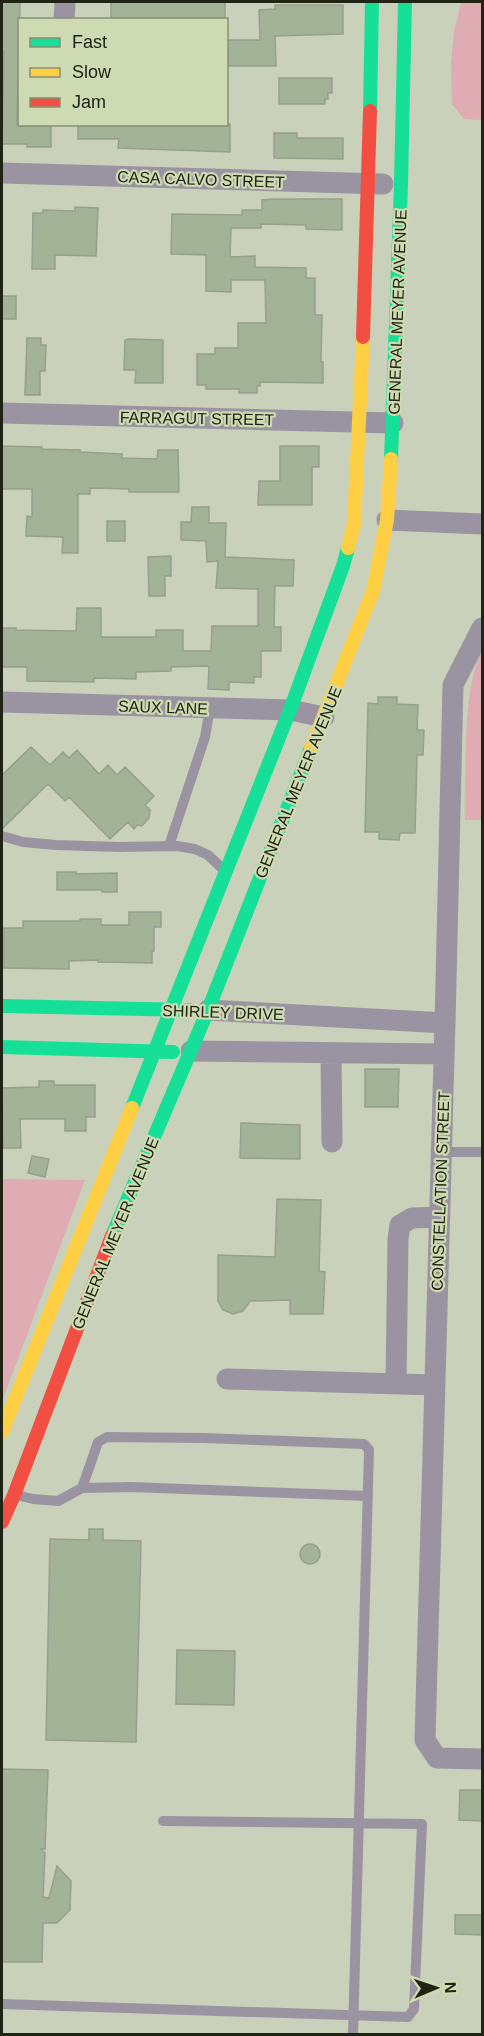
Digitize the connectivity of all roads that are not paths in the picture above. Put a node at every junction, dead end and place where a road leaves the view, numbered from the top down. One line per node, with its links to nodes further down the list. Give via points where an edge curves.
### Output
1 (65, 2): 4 (street)
2 (372, 2): 6 (main road, GENERAL MEYER AVENUE)
3 (405, 2): 7 (main road, GENERAL MEYER AVENUE)
4 (64, 18)
5 (2, 173): 6 (street, CASA CALVO STREET)
6 (369, 183): 7 (street, CASA CALVO STREET); 9 (main road, GENERAL MEYER AVENUE)
7 (402, 184): 10 (main road, GENERAL MEYER AVENUE)
8 (2, 413): 9 (street, FARRAGUT STREET)
9 (360, 422): 10 (street, FARRAGUT STREET); 16 (main road, GENERAL MEYER AVENUE, via 354,524 343,566)
10 (393, 423): 11 (main road, GENERAL MEYER AVENUE)
11 (387, 520): 12 (street); 17 (main road, GENERAL MEYER AVENUE, via 373,591)
12 (483, 524)
13 (483, 628): 24 (street, CONSTELLATION STREET, via 453,686)
14 (2, 702): 15 (street, SAUX LANE)
15 (210, 708): 16 (street, SAUX LANE); 19 (lane, via 205,737)
16 (290, 710): 17 (street, SAUX LANE); 20 (main road, GENERAL MEYER AVENUE)
17 (324, 717): 23 (main road, GENERAL MEYER AVENUE)
18 (2, 836): 19 (lane, via 56,845)
19 (169, 846): 20 (lane, via 195,849)
20 (226, 872): 22 (main road, GENERAL MEYER AVENUE)
21 (2, 1006): 22 (main road, SHIRLEY DRIVE)
22 (172, 1010): 23 (main road, SHIRLEY DRIVE); 27 (main road, GENERAL MEYER AVENUE)
23 (208, 1010): 24 (street, SHIRLEY DRIVE); 26 (main road, GENERAL MEYER AVENUE)
24 (445, 1023): 29 (street, CONSTELLATION STREET)
25 (2, 1047): 27 (main road)
26 (191, 1051): 27 (main road); 28 (street); 39 (main road, GENERAL MEYER AVENUE)
27 (155, 1052): 37 (main road, GENERAL MEYER AVENUE)
28 (331, 1053): 29 (street); 30 (street)
29 (444, 1054): 31 (street, CONSTELLATION STREET)
30 (332, 1142)
31 (441, 1152): 32 (lane); 33 (street, CONSTELLATION STREET)
32 (483, 1152)
33 (440, 1217): 35 (street, via 412,1218 400,1225); 36 (street, CONSTELLATION STREET)
34 (227, 1379): 35 (street)
35 (396, 1384): 36 (street)
36 (435, 1385): 42 (street, CONSTELLATION STREET, via 425,1740 437,1758)
37 (2, 1432)
38 (82, 1488): 39 (lane, via 58,1501); 40 (lane, via 131,1486); 40 (lane, via 98,1442 106,1437 204,1438 364,1444 369,1450)
39 (8, 1492): 41 (main road, GENERAL MEYER AVENUE)
40 (368, 1496): 44 (lane)
41 (2, 1522)
42 (483, 1760)
43 (163, 1821): 44 (lane)
44 (360, 1823): 46 (lane); 46 (lane, via 422,1824 414,2009 408,2016)
45 (2, 2004): 46 (lane)
46 (354, 2015): 47 (lane)
47 (353, 2034)

